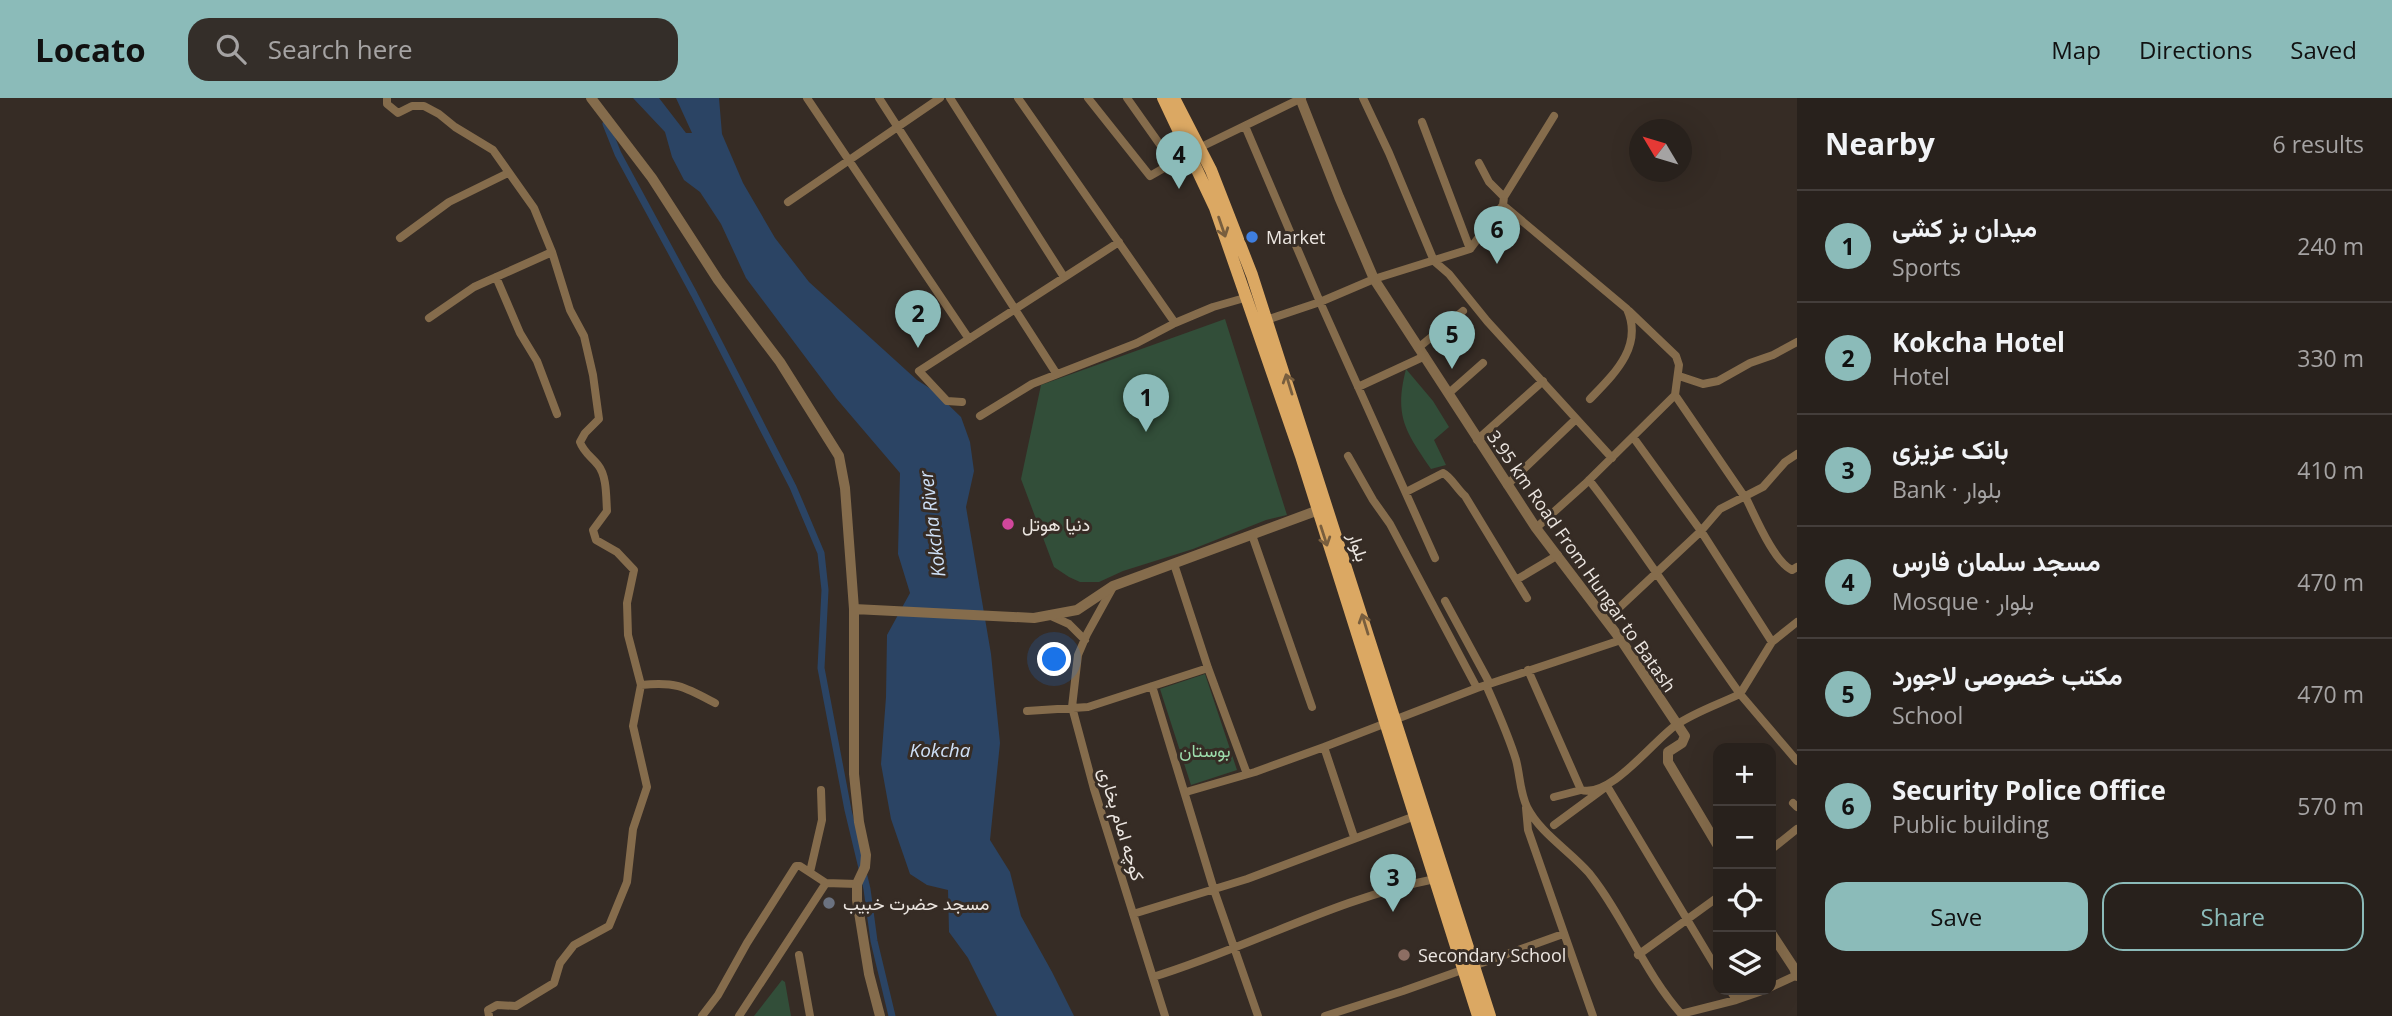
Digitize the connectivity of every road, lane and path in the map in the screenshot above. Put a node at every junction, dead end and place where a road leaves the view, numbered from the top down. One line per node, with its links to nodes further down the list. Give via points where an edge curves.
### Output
1 (387, 98): 22 (street, via 387,104 398,113 424,106 439,114 493,150)
2 (591, 98): 78 (street, via 780,362 839,456)
3 (807, 98): 19 (street)
4 (879, 98): 17 (street)
5 (940, 98): 17 (street)
6 (950, 98): 31 (street)
7 (1018, 98): 26 (street)
8 (1088, 98): 20 (street, via 1150,176)
9 (1126, 98): 20 (street)
10 (1163, 98): 18 (main road, بلوار)
11 (1174, 98): 18 (main road, بلوار)
12 (1301, 98): 16 (street); 32 (street, 3.95 km Road From Hungar to Batash)
13 (1363, 98): 29 (street)
14 (1554, 116): 24 (street)
15 (1422, 122): 27 (street)
16 (1245, 126): 18 (street); 34 (street)
17 (899, 127): 19 (street); 35 (street)
18 (1194, 150): 20 (street); 33 (main road, بلوار, via 1232,220)
19 (849, 160): 23 (street); 41 (street)
20 (1173, 163)
21 (1479, 163): 24 (street)
22 (508, 173): 25 (street, via 449,202); 28 (street, via 534,208)
23 (788, 201)
24 (1503, 201): 27 (street); 36 (street)
25 (400, 238)
26 (1119, 242): 31 (street); 40 (street)
27 (1470, 249): 29 (street)
28 (552, 252): 30 (street); 87 (street, via 570,310 584,336 593,375 599,419 580,442 600,466 607,511 593,530 596,540 617,552 634,570 626,603)
29 (1434, 261): 32 (street); 47 (street)
30 (496, 277): 38 (street); 53 (street, via 537,361)
31 (1064, 277): 35 (street)
32 (1374, 279): 34 (street); 43 (street, 3.95 km Road From Hungar to Batash)
33 (1252, 295): 39 (main road, بلوار); 40 (street); 65 (main road, بلوار, via 1301,456)
34 (1320, 302): 39 (street); 48 (street)
35 (1014, 309): 41 (street); 45 (street)
36 (1626, 309): 46 (street, via 1676,355); 51 (street, via 1631,333 1623,364)
37 (1462, 312): 43 (street)
38 (429, 318)
39 (1266, 320): 65 (main road, بلوار, one-way to 39)
40 (1175, 323): 45 (street, via 1137,343)
41 (969, 339): 52 (street, via 919,371 947,401)
42 (1797, 342): 46 (street, via 1718,381 1703,384)
43 (1421, 352): 48 (street); 49 (street, 3.95 km Road From Hungar to Batash)
44 (1483, 363): 49 (street)
45 (1056, 373): 54 (street)
46 (1679, 376): 50 (street)
47 (1543, 381): 55 (street); 57 (street)
48 (1358, 387): 63 (street)
49 (1449, 393): 57 (street, 3.95 km Road From Hungar to Batash)
50 (1675, 396): 56 (street); 64 (street)
51 (1590, 399)
52 (961, 402)
53 (556, 414)
54 (981, 416)
55 (1576, 419): 60 (street); 62 (street)
56 (1633, 438): 60 (street); 67 (street)
57 (1477, 440): 62 (street, 3.95 km Road From Hungar to Batash)
58 (1797, 454): 64 (street, via 1763,487)
59 (1348, 456): 89 (street)
60 (1612, 458): 61 (street)
61 (1589, 480): 66 (street); 73 (street)
62 (1507, 485): 66 (street, 3.95 km Road From Hungar to Batash)
63 (1405, 492): 70 (street); 74 (street, via 1447,474)
64 (1745, 497): 67 (street, via 1720,509); 72 (street, via 1786,567)
65 (1322, 508): 68 (street); 95 (main road, بلوار)
66 (1536, 528): 69 (street, 3.95 km Road From Hungar to Batash)
67 (1701, 531): 73 (street); 84 (street)
68 (1252, 535): 71 (street); 93 (street)
69 (1558, 555): 74 (street); 80 (street, 3.95 km Road From Hungar to Batash)
70 (1435, 558)
71 (1174, 564): 75 (street); 85 (street)
72 (1797, 567)
73 (1658, 572): 80 (street); 90 (street)
74 (1516, 580): 76 (street)
75 (1113, 586): 79 (street, via 1077,610); 82 (street, کوچه امام بخاری)
76 (1527, 598)
77 (1445, 601): 89 (street)
78 (854, 609): 79 (street, via 998,618); 116 (street, via 854,774 866,855)
79 (1049, 615): 82 (street, via 1069,624)
80 (1606, 620): 83 (street, 3.95 km Road From Hungar to Batash)
81 (1797, 622): 84 (street)
82 (1085, 640): 92 (street, کوچه امام بخاری)
83 (1621, 640): 86 (street); 96 (street, 3.95 km Road From Hungar to Batash)
84 (1772, 642): 90 (street)
85 (1208, 668): 88 (street); 99 (street)
86 (1528, 670): 89 (street); 103 (street)
87 (640, 685): 91 (street, via 676,684); 135 (street, via 633,726 647,787 633,829 627,883 609,926 574,945 560,964 554,983 516,1006 497,1005 488,1010)
88 (1152, 685): 92 (street, via 1088,707); 104 (street)
89 (1485, 686): 95 (street); 106 (street, via 1502,720)
90 (1740, 694): 96 (street); 98 (street)
91 (715, 703)
92 (1072, 707): 94 (street); 119 (street, کوچه امام بخاری)
93 (1312, 707)
94 (1027, 711)
95 (1389, 720): 97 (street); 100 (main road, بلوار)
96 (1677, 724): 101 (street); 111 (street, via 1685,736 1668,752 1668,762)
97 (1324, 747): 99 (street); 110 (street)
98 (1797, 761)
99 (1247, 774): 104 (street)
100 (1410, 784): 107 (main road, بلوار); 127 (main road, بلوار)
101 (1607, 786): 103 (street); 108 (street); 120 (street)
102 (821, 790): 113 (street, via 822,820)
103 (1581, 790): 105 (street)
104 (1186, 792): 117 (street)
105 (1554, 797)
106 (1526, 805): 121 (street, via 1528,830); 124 (street, via 1588,873)
107 (1415, 816): 110 (street); 114 (main road, بلوار)
108 (1554, 825)
109 (1797, 829): 112 (street)
110 (1354, 837): 117 (street)
111 (1713, 838)
112 (1776, 846)
113 (810, 872): 115 (street); 136 (street, via 796,866)
114 (1436, 879): 123 (street, via 1384,891); 127 (main road, بلوار)
115 (826, 883): 116 (street); 137 (street)
116 (857, 884): 139 (street, via 869,974)
117 (1214, 890): 119 (street); 123 (street)
118 (1713, 900): 120 (street)
119 (1133, 914): 129 (street, کوچه امام بخاری)
120 (1686, 919): 124 (street); 126 (street)
121 (1563, 933): 127 (street); 145 (street)
122 (1776, 941): 128 (street)
123 (1234, 947): 129 (street); 141 (street)
124 (1638, 954): 134 (street)
125 (799, 955): 138 (street)
126 (1713, 963)
127 (1469, 967): 142 (street); 143 (main road, بلوار); 144 (main road, بلوار)
128 (1796, 972): 130 (street)
129 (1153, 977): 140 (street, کوچه امام بخاری)
130 (1776, 985)
131 (1733, 995): 133 (street)
132 (1750, 995): 133 (street)
133 (1736, 1000): 134 (street)
134 (1682, 1015)
135 (489, 1016)
136 (702, 1016)
137 (739, 1016)
138 (810, 1016)
139 (880, 1016)
140 (1165, 1016)
141 (1258, 1016)
142 (1325, 1016)
143 (1478, 1016)
144 (1490, 1016)
145 (1593, 1016)

